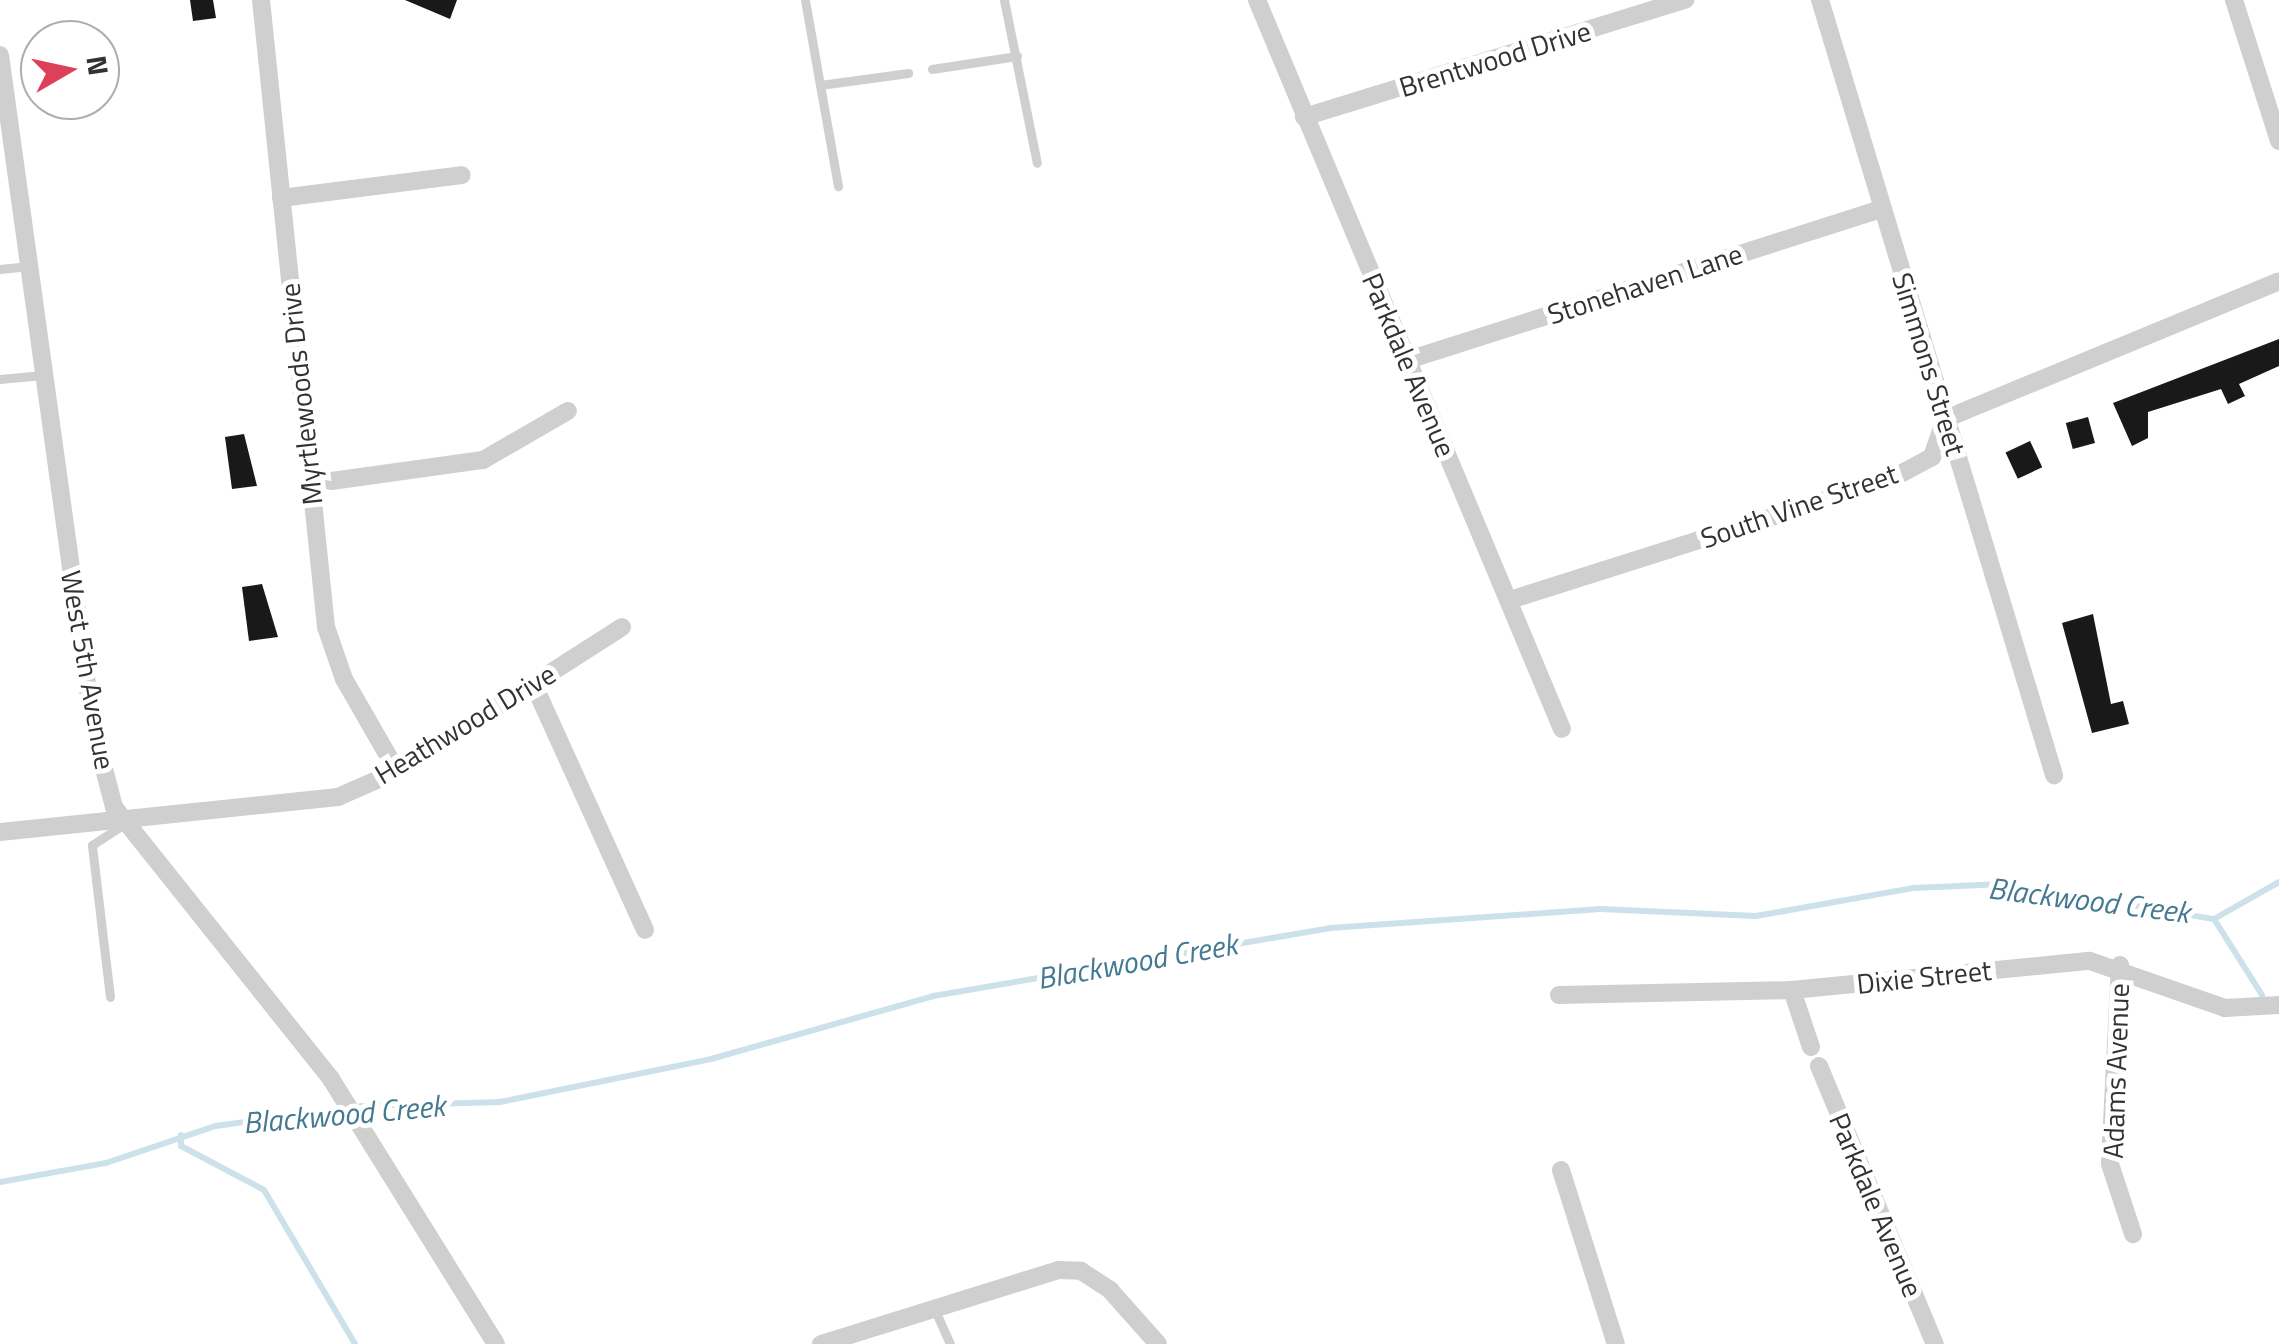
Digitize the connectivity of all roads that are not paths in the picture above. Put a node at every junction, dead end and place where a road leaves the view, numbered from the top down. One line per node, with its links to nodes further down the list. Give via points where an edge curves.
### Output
1 (261, 0): 18 (street, Myrtlewoods Drive)
2 (806, 0): 12 (lane)
3 (1004, 0): 9 (lane)
4 (1257, 0): 13 (street, Parkdale Avenue)
5 (1685, 0): 13 (street, Brentwood Drive)
6 (1820, 0): 19 (street, Simmons Street)
7 (2234, 0): 14 (street)
8 (0, 55): 20 (street, West 5th Avenue)
9 (1017, 56): 10 (lane); 15 (lane)
10 (932, 69)
11 (908, 73): 12 (lane)
12 (820, 84): 17 (lane)
13 (1304, 117): 23 (street, Parkdale Avenue)
14 (2279, 141)
15 (1037, 163)
16 (462, 175): 18 (street)
17 (838, 186)
18 (281, 198): 28 (street, Myrtlewoods Drive)
19 (1882, 209): 23 (street, Stonehaven Lane); 27 (street, Simmons Street)
20 (29, 266): 21 (lane); 24 (street, West 5th Avenue)
21 (0, 269)
22 (2279, 281): 27 (street)
23 (1408, 360): 29 (street, Parkdale Avenue)
24 (43, 375): 25 (lane); 35 (street, West 5th Avenue, via 93,727)
25 (0, 379)
26 (568, 411): 28 (street, via 483,460)
27 (1946, 418): 29 (street, South Vine Street, via 1932,456 1891,479); 34 (street, Simmons Street)
28 (310, 484): 33 (street, Myrtlewoods Drive, via 326,627 344,679)
29 (1510, 600): 32 (street, Parkdale Avenue)
30 (622, 628): 31 (street, Heathwood Drive)
31 (533, 682): 33 (street, Heathwood Drive); 37 (street)
32 (1562, 729)
33 (397, 771): 35 (street, Heathwood Drive, via 338,797)
34 (2054, 775)
35 (123, 826): 36 (street, Heathwood Drive); 41 (lane, via 92,845); 48 (street, West 5th Avenue, via 331,1079)
36 (0, 832)
37 (645, 930)
38 (2120, 965): 39 (street, Dixie Street); 42 (street, Dixie Street, via 2208,1004); 46 (street, Adams Avenue, via 2110,1164)
39 (1792, 990): 40 (street, Dixie Street); 43 (street)
40 (1559, 995)
41 (110, 997)
42 (2279, 1006)
43 (1810, 1047)
44 (1819, 1066): 53 (street, Parkdale Avenue)
45 (1560, 1170): 52 (street)
46 (2133, 1234)
47 (932, 1306): 49 (street); 50 (lane); 51 (street, via 1027,1275 1081,1271)
48 (496, 1344)
49 (821, 1344)
50 (950, 1344)
51 (1158, 1344)
52 (1616, 1344)
53 (1935, 1344)

